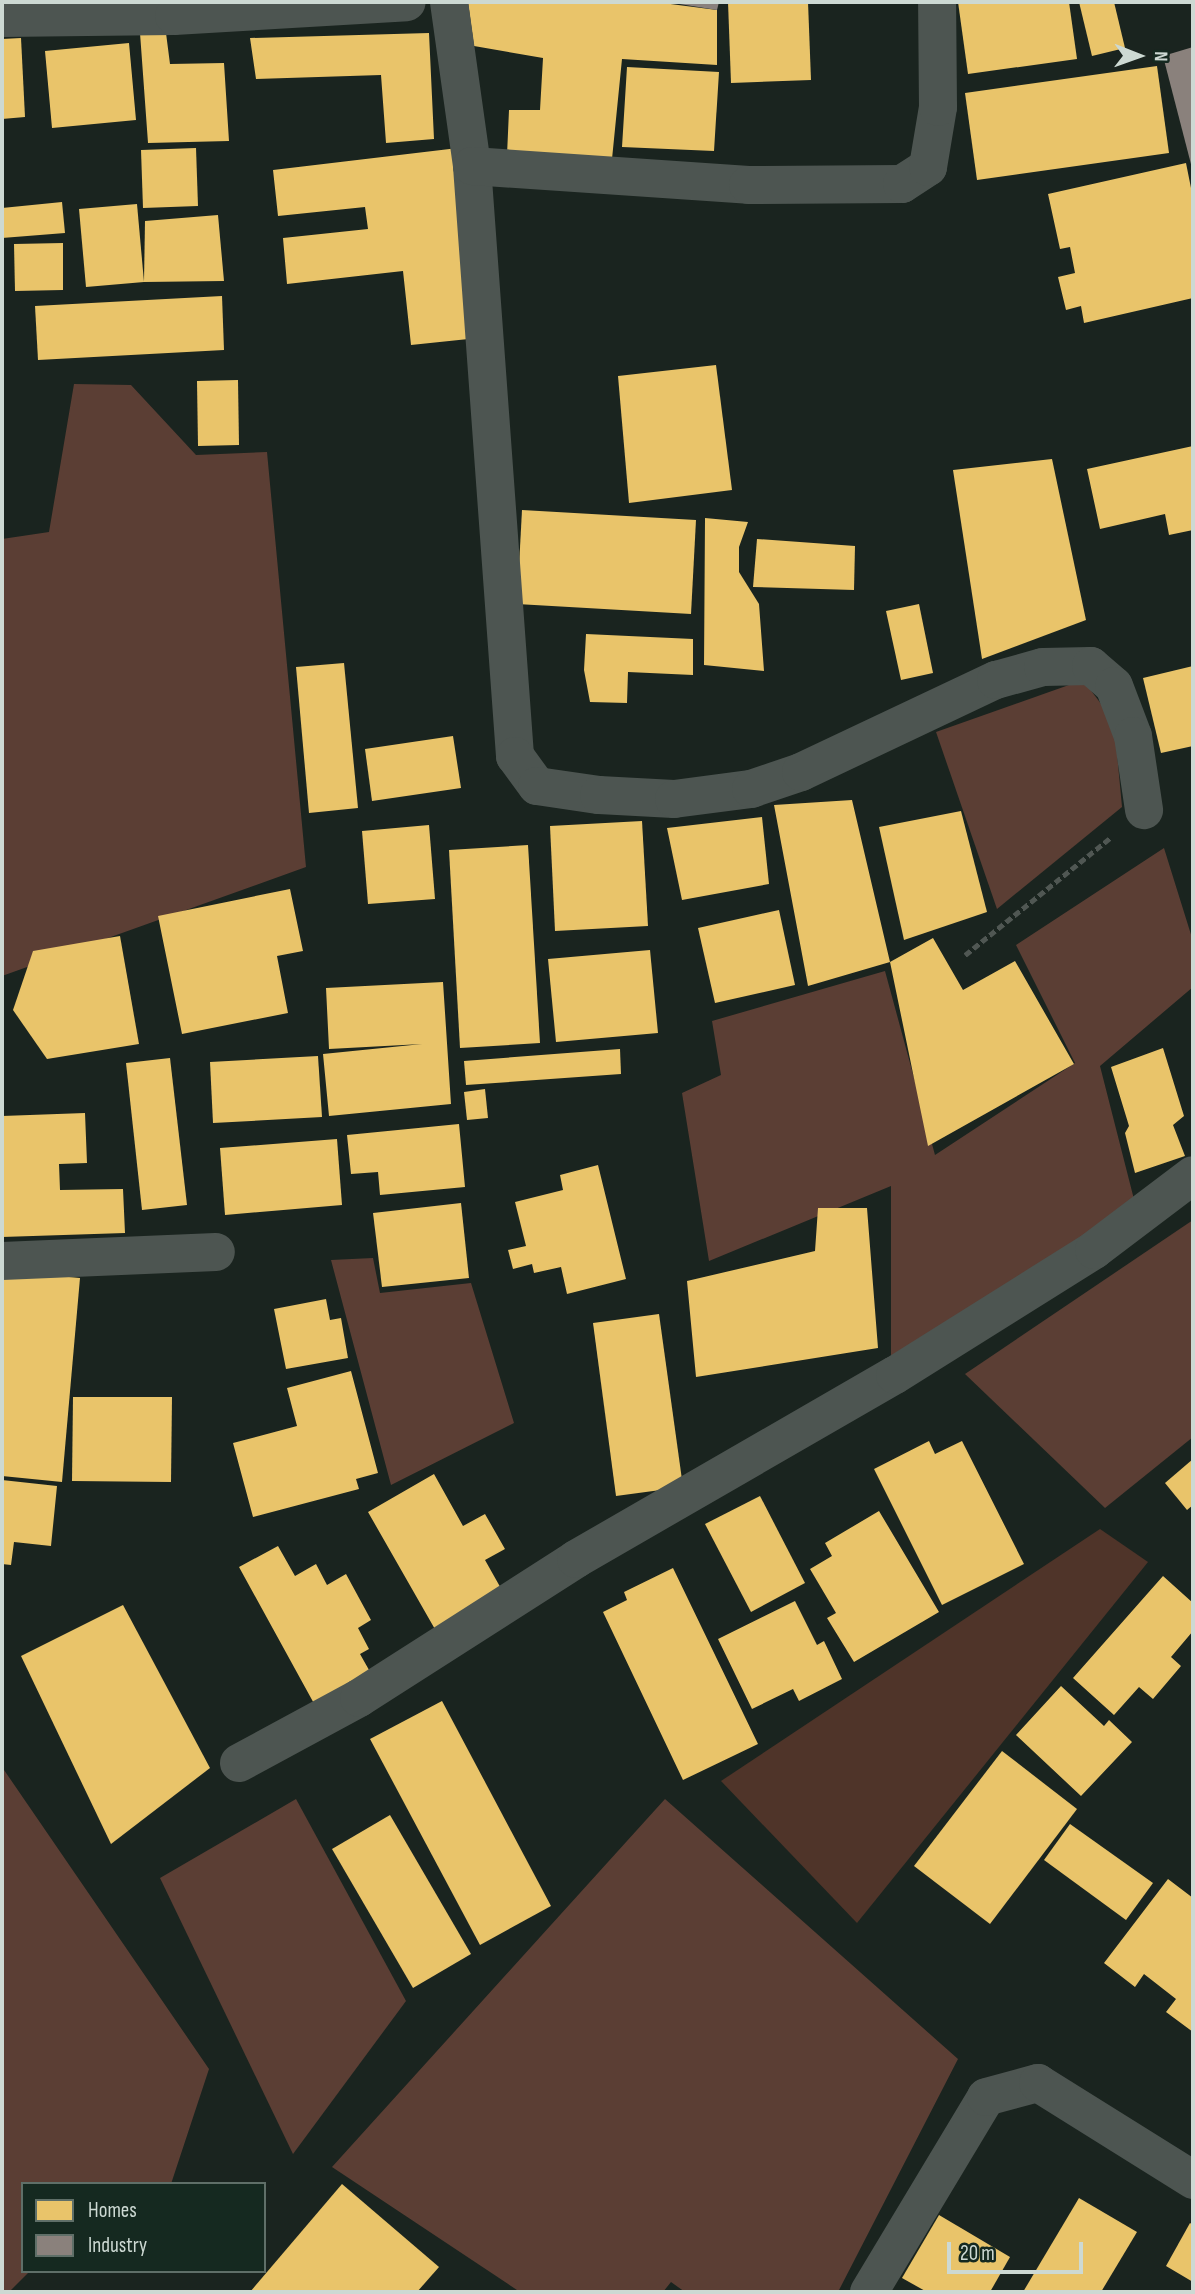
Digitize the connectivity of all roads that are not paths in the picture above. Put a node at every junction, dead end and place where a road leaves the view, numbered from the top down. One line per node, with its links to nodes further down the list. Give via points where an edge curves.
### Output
1 (407, 2): 4 (street, via 174,16)
2 (449, 2): 5 (street)
3 (937, 2): 5 (street, via 938,107 928,166 902,184 734,184)
4 (2, 18)
5 (472, 166): 6 (street, via 507,682 515,756 537,786 674,799 751,789 801,772 996,680 1043,667 1091,666 1114,685 1133,736)
6 (1144, 810)
7 (1193, 1175): 10 (street, via 1094,1250 895,1375 576,1559 359,1698)
8 (216, 1252): 9 (street)
9 (2, 1261)
10 (239, 1763)
11 (1193, 2180): 12 (street, via 1038,2083 986,2097)
12 (869, 2292)

